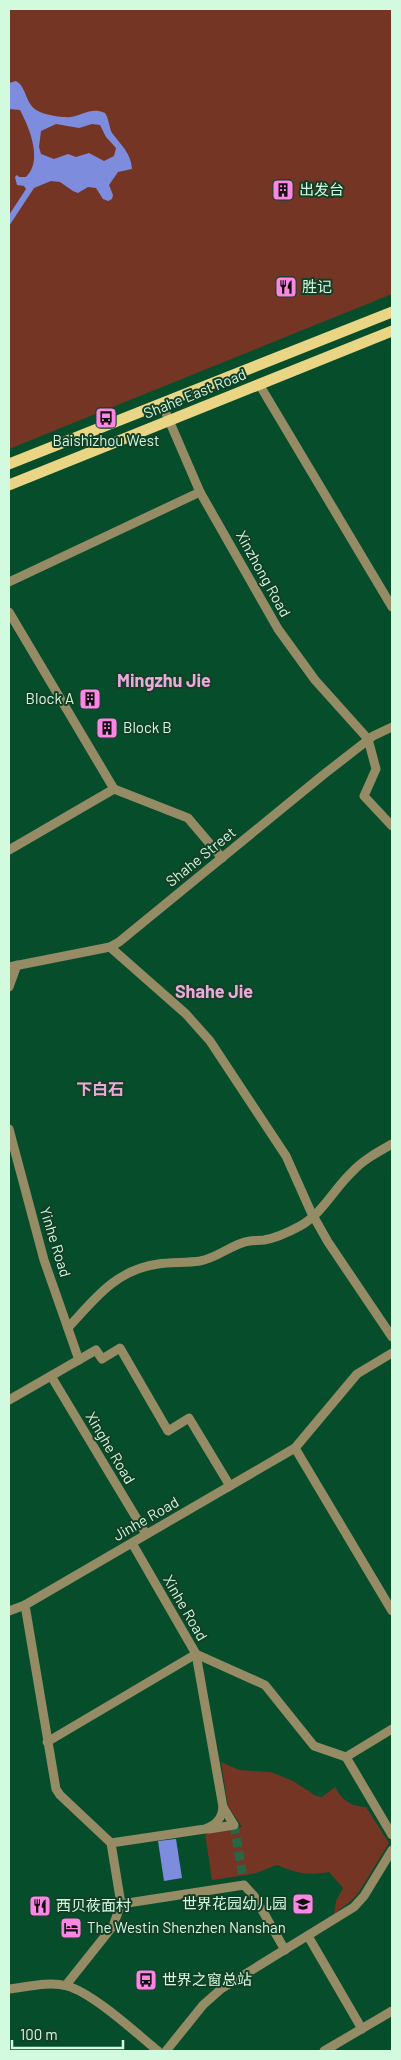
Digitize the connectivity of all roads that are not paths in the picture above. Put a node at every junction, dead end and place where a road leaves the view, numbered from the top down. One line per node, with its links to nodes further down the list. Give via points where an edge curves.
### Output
1 (392, 312): 4 (main road, Shahe East Road)
2 (392, 331): 3 (main road, Shahe East Road)
3 (259, 384): 5 (main road, Shahe East Road); 10 (street)
4 (162, 404): 5 (street, Xinzhong Road); 6 (main road, Shahe East Road)
5 (170, 420): 7 (main road, Shahe East Road); 8 (street, Xinzhong Road)
6 (9, 464)
7 (9, 485)
8 (200, 492): 9 (street); 13 (street, Xinzhong Road, via 278,629 315,680)
9 (9, 582)
10 (392, 607)
11 (9, 612): 14 (street)
12 (392, 727): 13 (street, Shahe Street)
13 (368, 739): 15 (street, via 376,769 364,796); 17 (street, Shahe Street)
14 (114, 789): 16 (street); 17 (street, via 188,818)
15 (392, 826)
16 (9, 850)
17 (222, 858): 18 (street, Shahe Street)
18 (110, 947): 19 (street, Shahe Street); 23 (street, via 186,1014 210,1041 281,1147)
19 (13, 966): 20 (street)
20 (9, 987)
21 (9, 1129): 24 (street, Yinhe Road, via 44,1260)
22 (392, 1144): 23 (street, via 352,1172)
23 (314, 1216): 24 (street, via 284,1234 240,1243 210,1258 138,1268 120,1276 103,1289); 25 (street)
24 (68, 1328): 27 (street, Yinhe Road)
25 (392, 1337)
26 (392, 1352): 30 (street, Jinhe Road, via 357,1374)
27 (79, 1360): 28 (street); 31 (street, via 96,1350 102,1359 120,1348 168,1431 189,1418)
28 (51, 1376): 29 (street); 32 (street, Xinghe Road)
29 (9, 1400)
30 (295, 1448): 31 (street, Jinhe Road); 36 (street)
31 (230, 1486): 32 (street, Jinhe Road)
32 (146, 1534): 33 (street, Jinhe Road)
33 (132, 1543): 34 (street, Jinhe Road); 37 (street, Xinhe Road)
34 (25, 1605): 35 (street, Jinhe Road); 39 (street)
35 (9, 1611)
36 (392, 1611)
37 (196, 1654): 39 (street); 40 (street, Xinhe Road, via 265,1685 314,1746); 41 (street)
38 (392, 1729): 40 (street)
39 (47, 1742): 44 (street, via 57,1793)
40 (346, 1757): 43 (street)
41 (223, 1807): 42 (street, via 218,1821); 42 (street, via 234,1825)
42 (205, 1829): 44 (street)
43 (392, 1836)
44 (111, 1843): 46 (street)
45 (392, 1850): 47 (street, via 354,1907)
46 (122, 1904): 48 (street, via 243,1881); 49 (street, via 113,1926)
47 (308, 1936): 48 (street); 52 (street)
48 (285, 1950): 54 (street, via 215,1994)
49 (66, 1986): 50 (street); 53 (street, via 95,2001)
50 (9, 1989)
51 (392, 2011): 52 (street)
52 (362, 2029): 55 (street)
53 (158, 2051)
54 (166, 2051)
55 (324, 2051)

